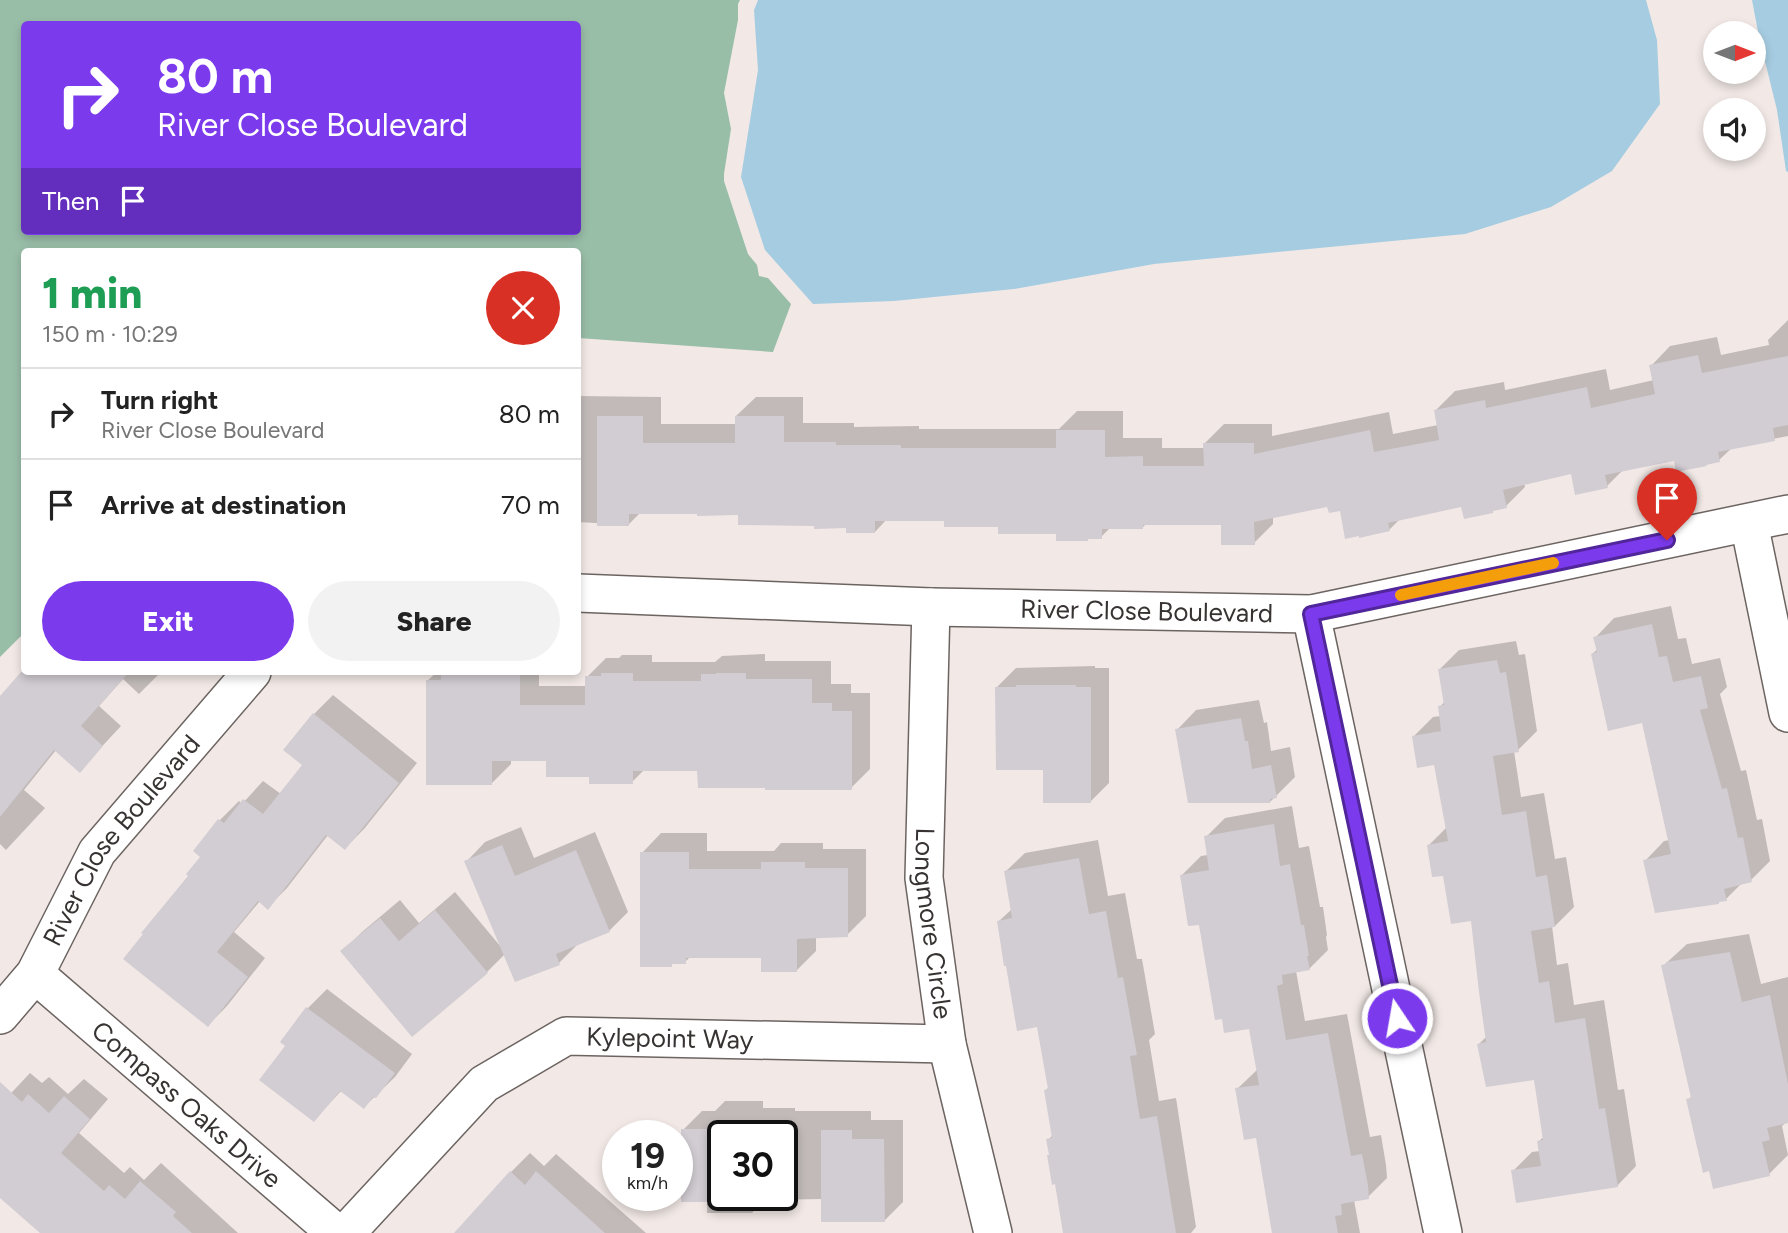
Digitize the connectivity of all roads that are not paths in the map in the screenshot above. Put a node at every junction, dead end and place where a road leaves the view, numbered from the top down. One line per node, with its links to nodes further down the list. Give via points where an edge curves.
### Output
1 (1788, 514): 2 (street, River Close Boulevard)
2 (1749, 523): 5 (street, River Close Boulevard); 7 (street)
3 (581, 593): 4 (street, River Close Boulevard)
4 (931, 607): 5 (street, River Close Boulevard); 10 (street, Longmore Circle, via 924,878)
5 (1311, 614): 14 (street)
6 (249, 675): 8 (street, River Close Boulevard, via 97,852)
7 (1788, 713)
8 (35, 974): 9 (street, River Close Boulevard); 11 (street, Compass Oaks Drive)
9 (0, 1015)
10 (947, 1044): 12 (street, Kylepoint Way, via 566,1036 484,1084); 13 (street, Longmore Circle)
11 (336, 1233)
12 (346, 1233)
13 (993, 1233)
14 (1443, 1233)

